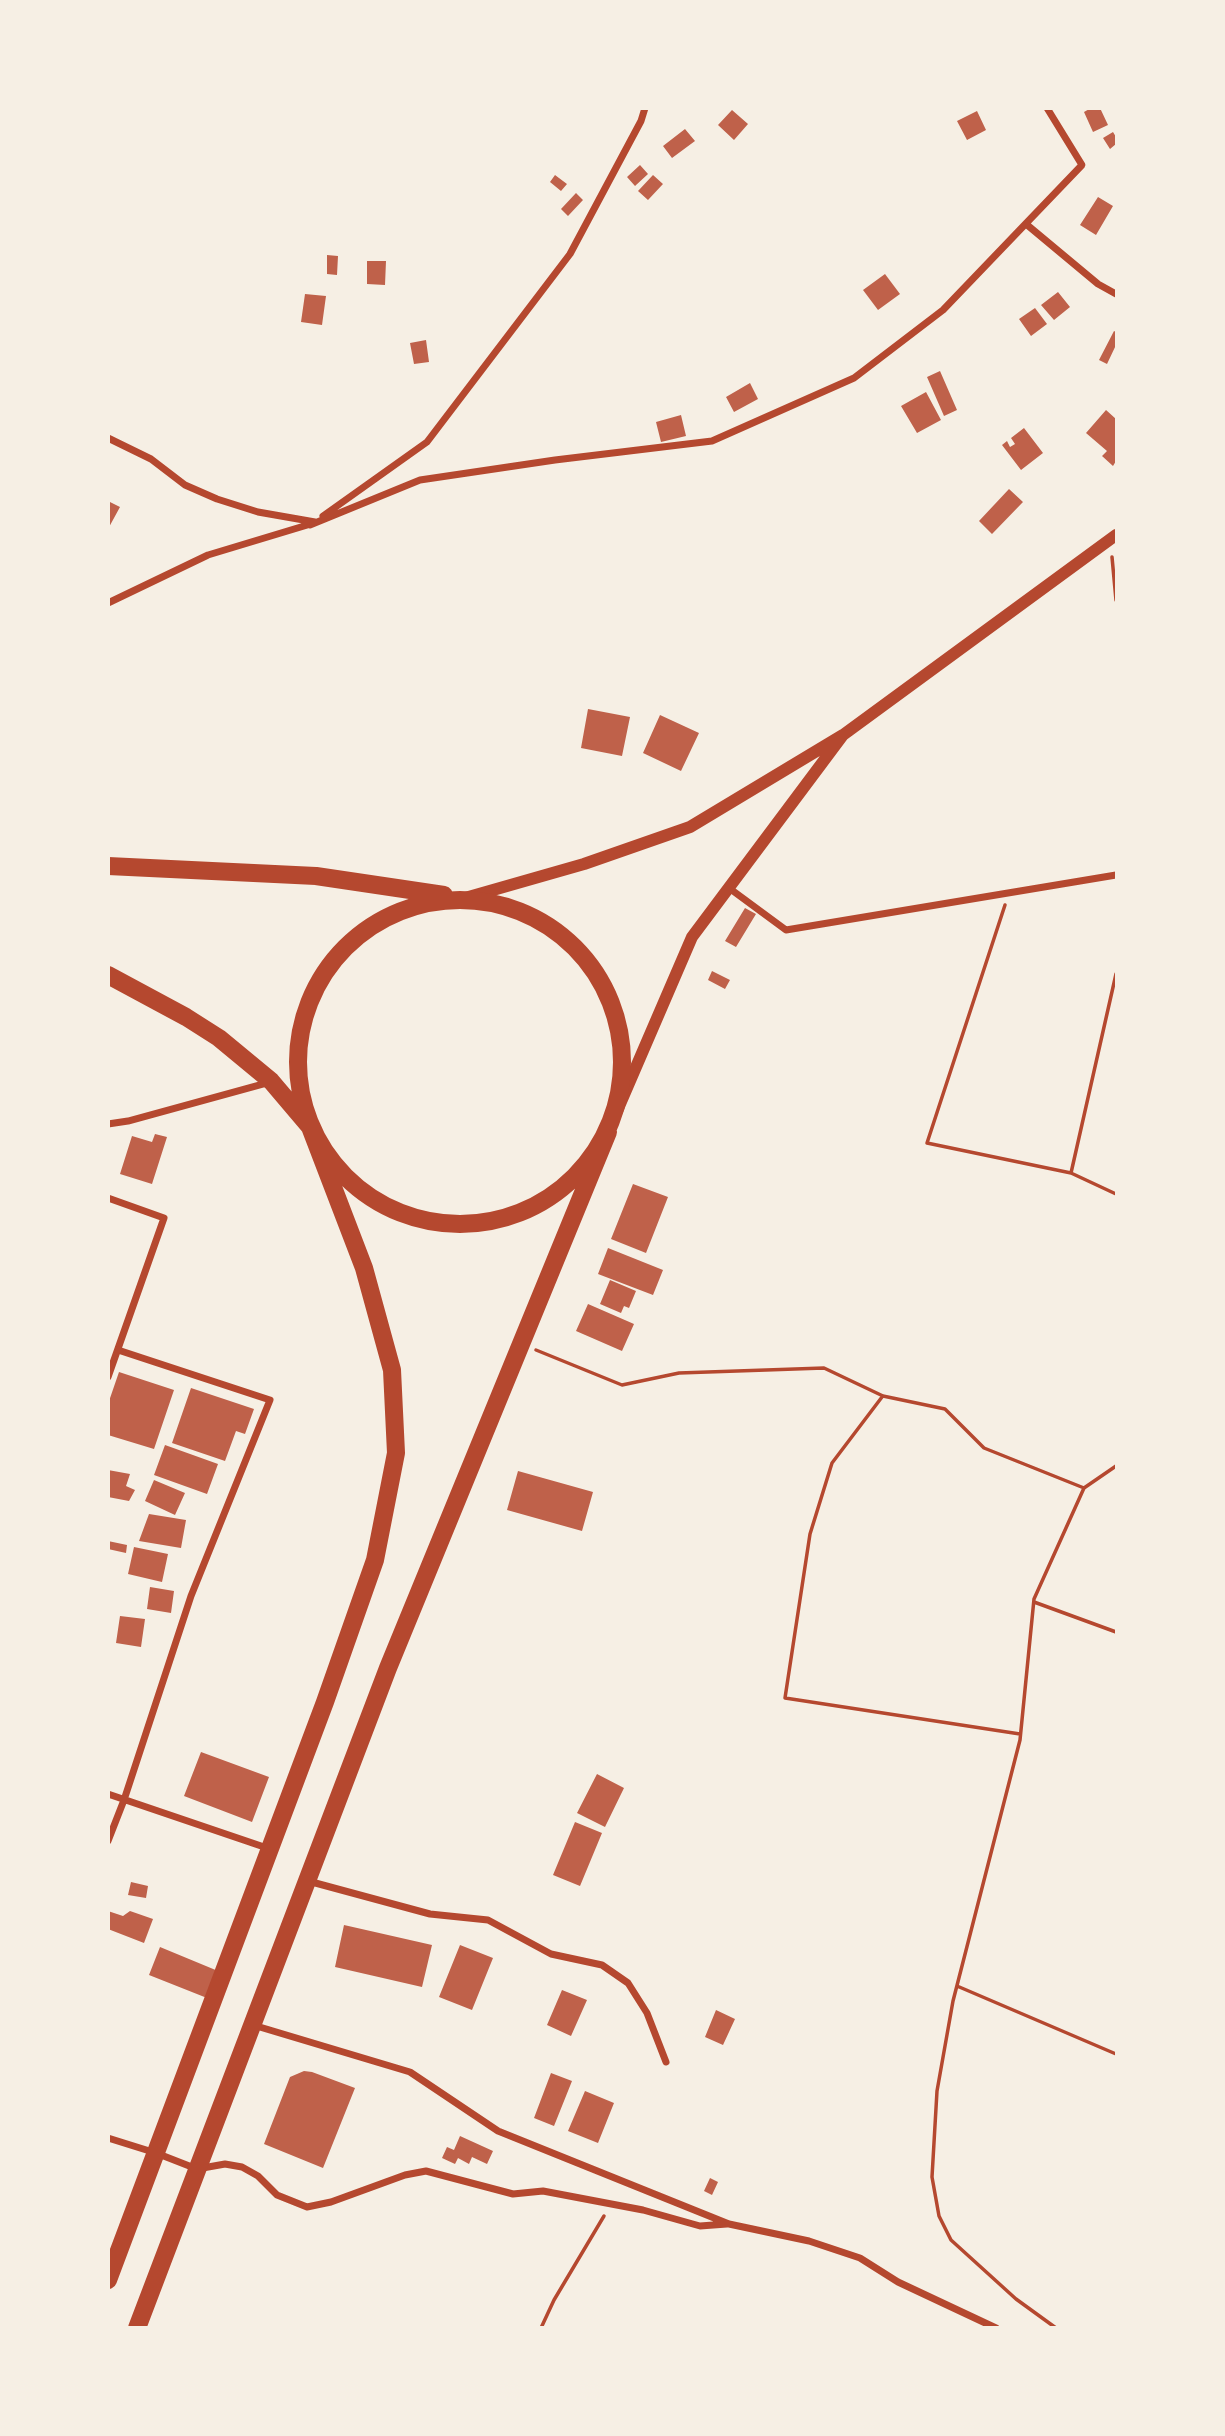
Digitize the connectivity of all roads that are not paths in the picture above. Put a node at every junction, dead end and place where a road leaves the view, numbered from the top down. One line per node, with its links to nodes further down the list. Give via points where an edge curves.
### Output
1 (645, 108): 6 (street, via 570,254 427,442)
2 (1047, 108): 3 (street, via 1082,165)
3 (1026, 224): 4 (street); 6 (street, via 943,310 854,378 712,441 420,480)
4 (1116, 294)
5 (108, 438): 6 (street, via 217,499)
6 (313, 523): 8 (street, via 208,555)
7 (1113, 538): 9 (street)
8 (108, 603)
9 (843, 735): 12 (street); 13 (street, via 690,827 584,864)
10 (108, 866): 13 (main road, via 316,876)
11 (1116, 875): 12 (street, via 786,930)
12 (729, 888): 18 (street, via 692,937)
13 (464, 898): 17 (main road, via 411,906 363,931 326,971 303,1020 300,1047 298,1074); 18 (main road, via 517,908 564,935 600,976 620,1026 623,1080)
14 (108, 975): 15 (main road, via 197,1024)
15 (271, 1082): 16 (street); 17 (main road)
16 (108, 1124)
17 (310, 1127): 18 (main road, via 339,1172 380,1206 430,1224 484,1224 535,1208 578,1176); 25 (main road, via 364,1268 392,1370 396,1453 376,1560)
18 (608, 1132): 26 (main road, via 388,1668)
19 (108, 1198): 20 (street, via 164,1218)
20 (118, 1350): 21 (street); 23 (street, via 271,1400 191,1596)
21 (108, 1377)
22 (108, 1794): 23 (street)
23 (124, 1800): 24 (street); 25 (street)
24 (108, 1841)
25 (270, 1849): 30 (main road)
26 (307, 1881): 27 (main road); 28 (street, via 430,1914 488,1920 551,1954 601,1965 628,1983 647,2013)
27 (252, 2025): 31 (main road); 32 (street, via 410,2072 498,2131)
28 (666, 2062)
29 (108, 2138): 30 (street)
30 (156, 2153): 31 (street); 33 (main road)
31 (197, 2169): 32 (street, via 242,2166 277,2195 307,2207 426,2171 513,2194 543,2191 643,2210 700,2227); 34 (main road)
32 (729, 2224): 35 (street, via 809,2241 860,2258 898,2282)
33 (108, 2280)
34 (137, 2328)
35 (996, 2328)

